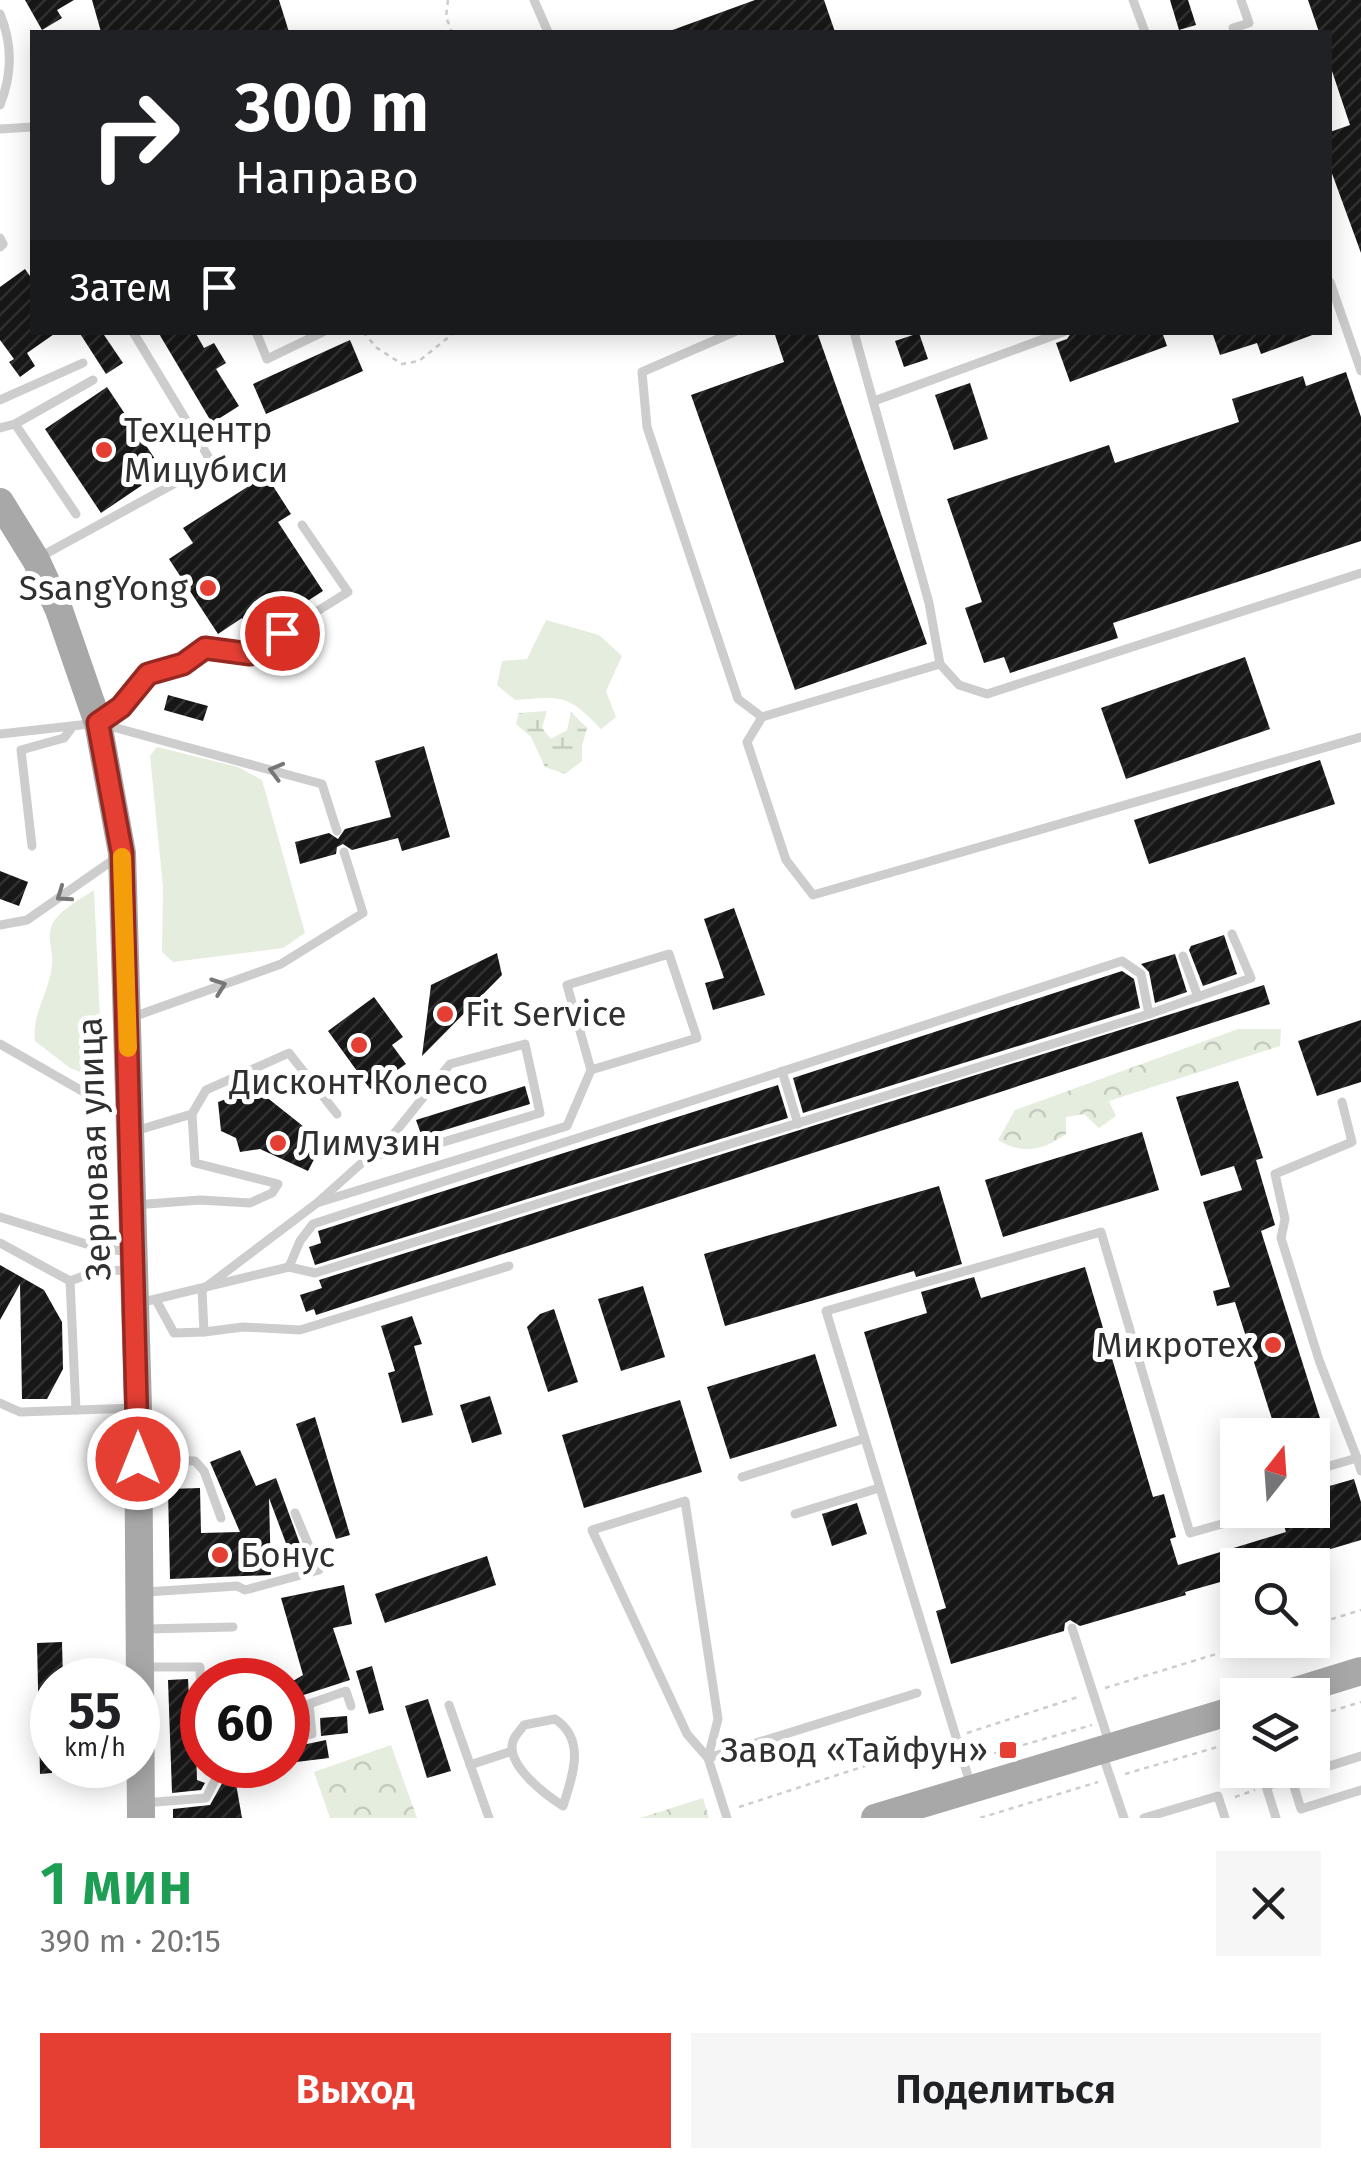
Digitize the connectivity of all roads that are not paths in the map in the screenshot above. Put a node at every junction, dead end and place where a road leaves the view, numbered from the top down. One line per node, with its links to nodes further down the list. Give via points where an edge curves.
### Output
1 (534, 0): 5 (lane)
2 (1133, 0): 6 (lane)
3 (1241, 0): 7 (lane, via 1249,24)
4 (0, 14): 8 (lane, via 11,78)
5 (547, 30)
6 (1144, 30)
7 (1234, 30)
8 (0, 104)
9 (30, 127): 10 (lane)
10 (0, 129)
11 (0, 238): 12 (lane)
12 (0, 246)
13 (1332, 288): 21 (lane)
14 (135, 335): 30 (lane, via 212,463)
15 (257, 335): 16 (lane, via 267,359)
16 (317, 335)
17 (727, 335): 33 (lane, via 642,372 648,426 738,700)
18 (855, 335): 24 (lane)
19 (1055, 335): 24 (lane)
20 (82, 363): 23 (lane)
21 (1361, 371)
22 (93, 380): 25 (lane)
23 (0, 400)
24 (874, 401): 32 (lane)
25 (15, 424): 26 (lane); 28 (lane)
26 (0, 428)
27 (0, 502): 30 (main road, Зерновая улица)
28 (76, 514)
29 (302, 524): 34 (lane, via 348,592 250,654 205,648 183,664 148,674 121,707)
30 (36, 560): 34 (main road, Зерновая улица, via 59,610)
31 (1361, 572): 32 (lane, via 987,694 959,685)
32 (940, 664): 33 (lane)
33 (762, 717): 36 (lane, via 747,742 786,860 812,895)
34 (85, 724): 35 (lane); 37 (lane, one-way to 34, via 322,784); 38 (lane, via 22,750); 40 (main road, Зерновая улица)
35 (0, 734)
36 (1361, 737)
37 (337, 831)
38 (32, 846)
39 (344, 852): 46 (lane, one-way to 39, via 280,964 363,913)
40 (122, 853): 41 (lane, one-way to 41, via 27,920); 46 (main road, Зерновая улица)
41 (0, 924)
42 (1232, 934): 44 (lane, via 1251,978)
43 (1184, 956): 44 (lane)
44 (1198, 997): 45 (lane)
45 (1149, 1014): 49 (lane, via 1141,974 1122,961); 53 (lane)
46 (128, 1019): 54 (main road, Зерновая улица)
47 (0, 1044): 54 (lane)
48 (590, 1070): 48 (lane, via 697,1038 669,954 567,985); 56 (lane, via 567,1126)
49 (782, 1071): 53 (lane); 62 (lane, via 313,1224)
50 (1342, 1102): 71 (lane, via 1352,1142 1275,1174 1281,1238)
51 (192, 1114): 52 (lane, via 206,1090 289,1054); 54 (lane); 57 (lane, via 196,1163 278,1184 272,1194 250,1203)
52 (337, 1114)
53 (798, 1124): 62 (lane, via 315,1272)
54 (130, 1126): 57 (main road, Зерновая улица)
55 (370, 1156): 55 (lane, via 410,1152 540,1113 525,1044 450,1064); 56 (lane)
56 (317, 1203): 64 (lane)
57 (132, 1205): 60 (main road, Зерновая улица)
58 (0, 1217): 60 (lane)
59 (0, 1243): 63 (lane)
60 (133, 1261): 63 (lane); 65 (main road, Зерновая улица)
61 (509, 1266): 66 (lane, via 300,1330)
62 (289, 1267): 64 (lane)
63 (70, 1281): 69 (lane)
64 (202, 1290): 65 (lane); 66 (lane)
65 (146, 1302): 66 (lane, via 174,1333); 68 (main road, Зерновая улица)
66 (204, 1332)
67 (0, 1403): 69 (lane, via 20,1412)
68 (138, 1408): 69 (lane); 72 (main road, Зерновая улица)
69 (76, 1410)
70 (863, 1438): 75 (lane); 76 (lane); 80 (lane, via 826,1312 1101,1232 1190,1533)
71 (1357, 1458): 73 (lane); 74 (lane)
72 (138, 1459): 79 (lane, via 195,1461); 81 (main road, Зерновая улица)
73 (1330, 1466)
74 (1361, 1471)
75 (742, 1477)
76 (879, 1488): 78 (lane); 99 (lane)
77 (294, 1513): 81 (lane, via 319,1570 245,1590)
78 (794, 1514)
79 (221, 1518)
80 (1220, 1525)
81 (138, 1593): 84 (main road, Зерновая улица)
82 (233, 1627): 84 (lane)
83 (1072, 1628): 93 (lane)
84 (138, 1629): 85 (main road, Зерновая улица)
85 (138, 1658)
86 (1361, 1671): 87 (main road)
87 (1330, 1681)
88 (917, 1692): 96 (lane)
89 (310, 1704): 91 (lane, via 346,1691)
90 (449, 1705): 97 (lane)
91 (351, 1706)
92 (1220, 1713): 93 (main road)
93 (1105, 1740): 99 (main road); 110 (lane)
94 (512, 1751): 97 (lane); 104 (lane, via 533,1786); 104 (lane, via 524,1725 555,1720 566,1726 578,1760)
95 (1361, 1756): 98 (lane)
96 (708, 1758): 96 (lane, via 686,1734 592,1530 685,1501 718,1720); 106 (lane)
97 (470, 1765): 108 (lane)
98 (1330, 1766)
99 (968, 1776): 107 (main road)
100 (211, 1788): 105 (lane, via 206,1798)
101 (1267, 1788): 113 (lane)
102 (1294, 1788): 103 (lane, via 1301,1809)
103 (1361, 1790)
104 (563, 1806): 109 (lane)
105 (141, 1810)
106 (729, 1814)
107 (880, 1817)
108 (489, 1818)
109 (567, 1818)
110 (1124, 1818)
111 (1144, 1818): 112 (lane, via 1218,1796)
112 (1225, 1818)
113 (1276, 1818)

